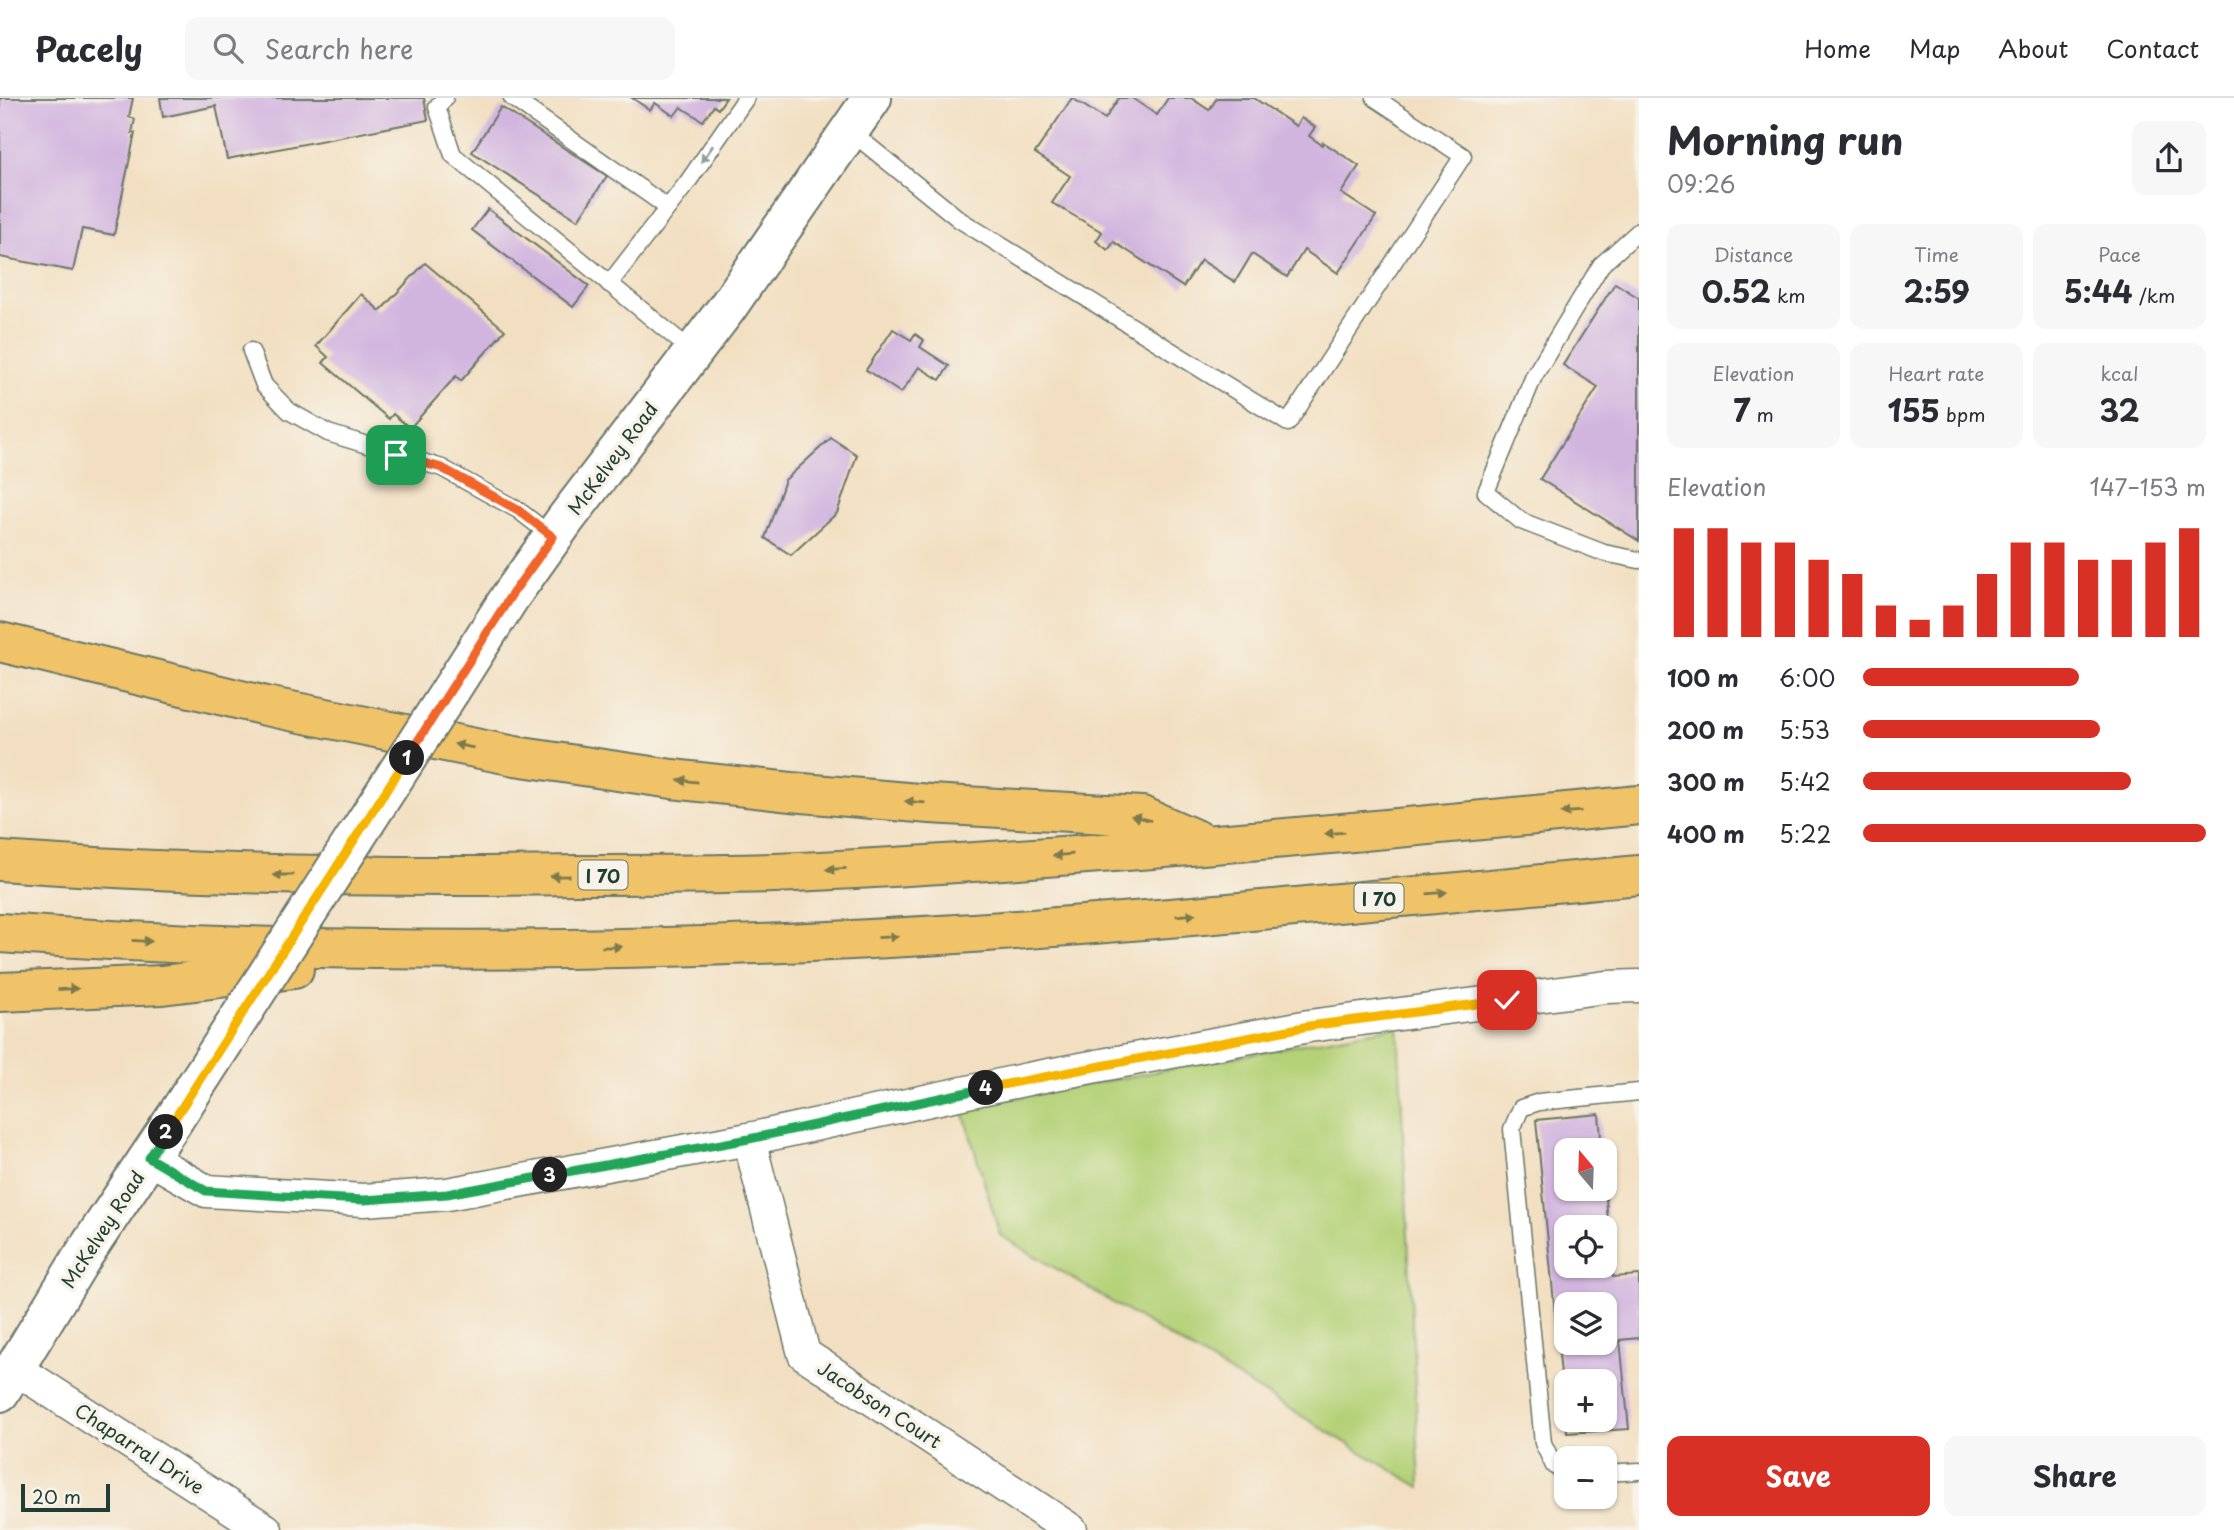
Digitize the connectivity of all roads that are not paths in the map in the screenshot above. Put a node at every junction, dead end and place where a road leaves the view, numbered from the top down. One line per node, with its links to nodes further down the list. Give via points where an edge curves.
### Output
1 (445, 98): 9 (lane, via 438,107 453,155)
2 (512, 98): 7 (lane)
3 (746, 98): 7 (lane, one-way to 7)
4 (872, 98): 6 (street, McKelvey Road)
5 (1375, 98): 6 (lane, via 1463,156 1288,423 960,220)
6 (850, 131): 11 (street, McKelvey Road)
7 (667, 207): 9 (lane)
8 (1639, 231): 13 (lane, via 1601,265 1534,376 1486,492 1521,521 1604,553)
9 (609, 284): 11 (lane)
10 (251, 351): 12 (lane, via 264,385 289,411 328,433 442,468 518,510)
11 (693, 352): 12 (street, McKelvey Road)
12 (553, 537): 25 (street, McKelvey Road, bridge)
13 (1639, 560)
14 (0, 642): 16 (highway, one-way to 14, via 1142,816 792,792 515,756 265,706)
15 (1639, 806): 16 (highway, I 70, one-way to 16)
16 (1205, 844): 17 (highway, I 70, one-way to 17, via 982,862 731,873 265,875)
17 (0, 861)
18 (1639, 875): 20 (highway, I 70, one-way to 18, via 956,934)
19 (0, 933): 20 (highway, I 70, one-way to 20, via 202,944)
20 (470, 949): 22 (highway, one-way to 20, via 162,985)
21 (1639, 986): 24 (street, via 1309,1026 1027,1079)
22 (0, 992)
23 (1639, 1092): 27 (lane, via 1539,1102 1521,1108 1512,1129 1543,1443)
24 (749, 1139): 25 (street, via 447,1194 364,1200 206,1191); 31 (street, Jacobson Court, via 804,1354)
25 (149, 1158): 26 (street, McKelvey Road)
26 (7, 1379): 30 (street, Chaparral Drive)
27 (1554, 1464)
28 (1639, 1471): 29 (lane)
29 (1617, 1472)
30 (266, 1530)
31 (1071, 1530)

